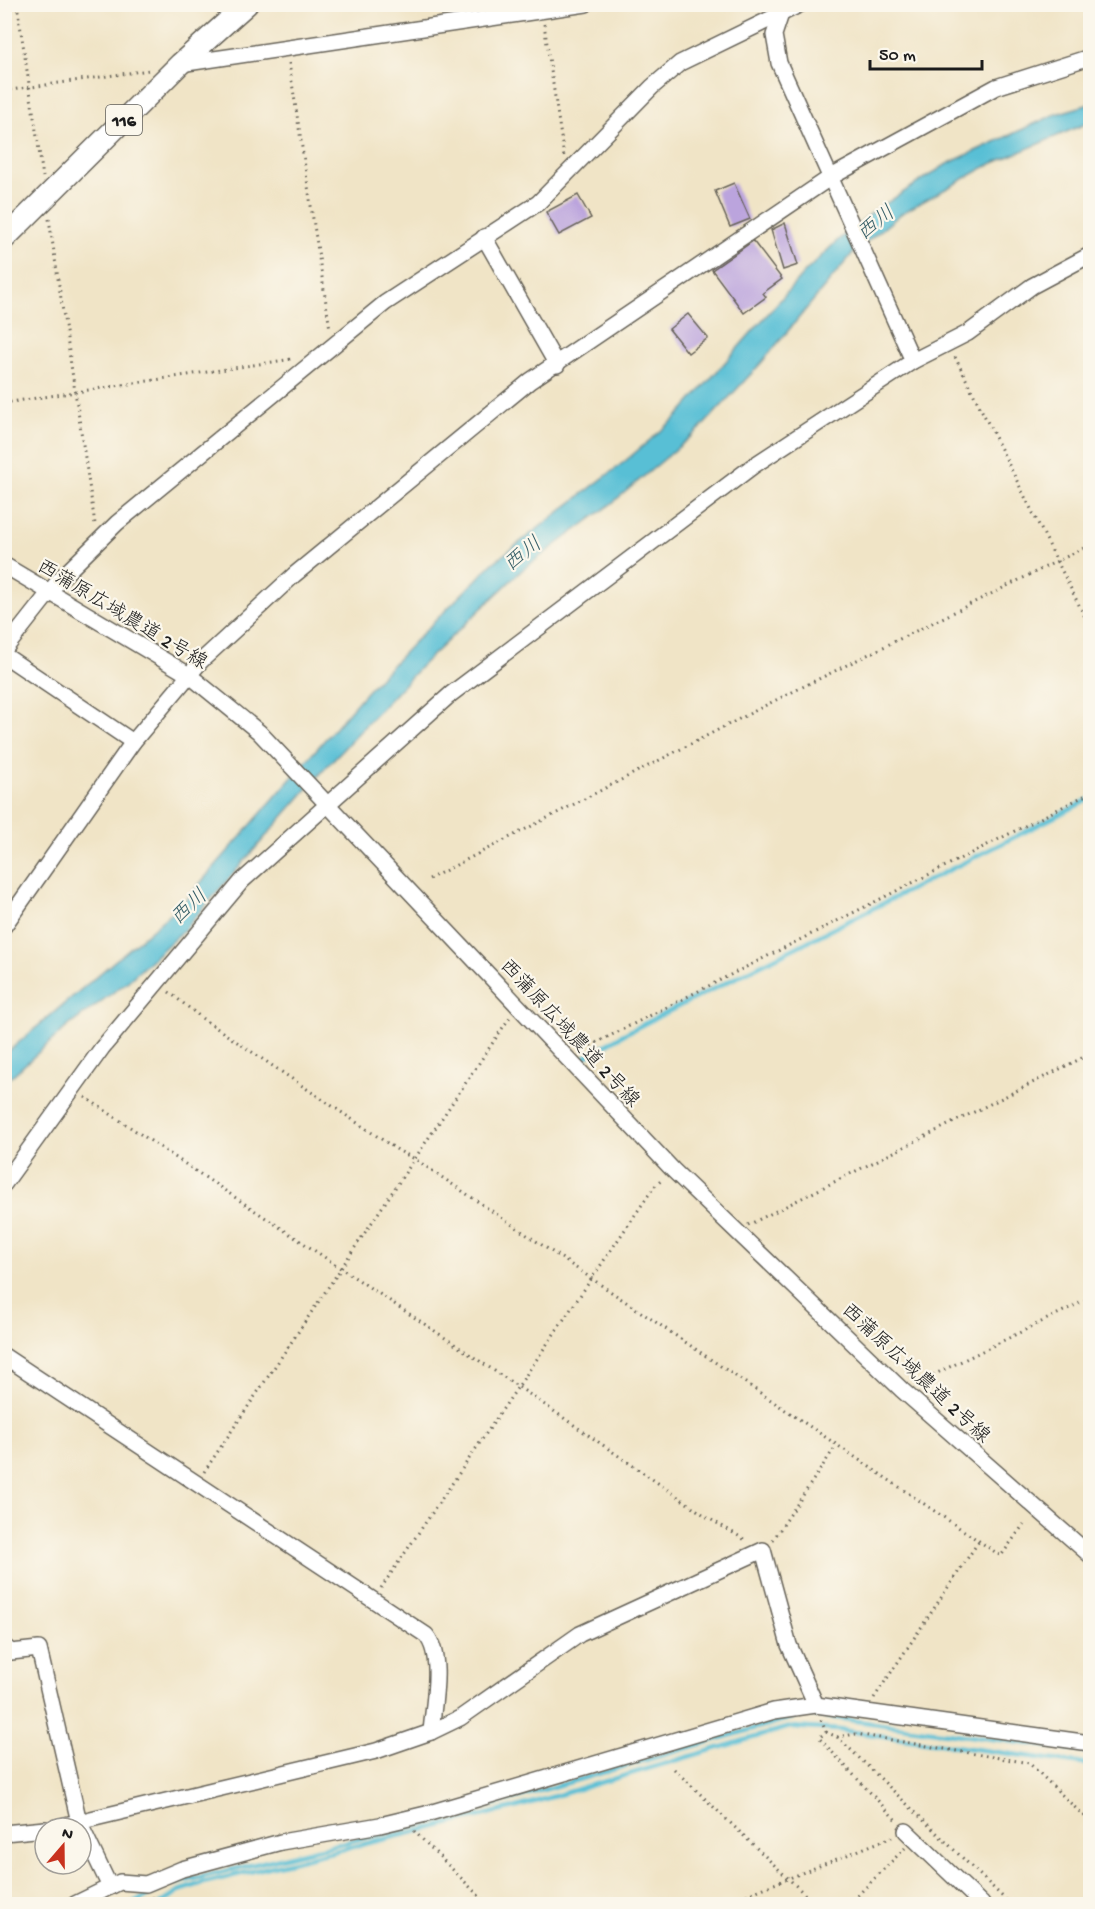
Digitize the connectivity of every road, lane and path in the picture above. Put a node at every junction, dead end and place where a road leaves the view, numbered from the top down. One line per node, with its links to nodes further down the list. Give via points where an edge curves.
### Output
1 (17, 4): 10 (path)
2 (247, 4): 9 (highway, 116)
3 (586, 4): 6 (street)
4 (801, 4): 5 (street)
5 (782, 10): 12 (street, via 680,63); 13 (street, via 774,35 779,63)
6 (543, 11): 7 (street); 12 (path, via 563,157)
7 (287, 49): 9 (street); 19 (path, via 326,316)
8 (1090, 57): 13 (street, via 996,87)
9 (180, 64): 10 (path); 14 (highway, 116)
10 (30, 87): 11 (path); 14 (path)
11 (4, 91)
12 (571, 171): 15 (street, via 538,203)
13 (831, 177): 20 (street); 22 (street)
14 (45, 199): 16 (highway, 116); 23 (path)
15 (484, 237): 19 (street, via 385,303); 22 (street)
16 (4, 239)
17 (1090, 255): 18 (street, via 1032,286 968,333)
18 (947, 342): 20 (street); 27 (path)
19 (335, 345): 21 (street)
20 (913, 361): 36 (street, via 753,466 618,565 451,694)
21 (312, 362): 23 (path, via 292,359); 25 (street)
22 (557, 365): 33 (street, via 530,381 294,574)
23 (75, 394): 24 (path); 25 (path, via 92,515)
24 (4, 403)
25 (100, 540): 29 (street)
26 (1090, 545): 27 (path)
27 (1059, 562): 30 (path); 37 (path, via 776,700)
28 (4, 565): 29 (street, 西蒲原広域農道 2号線)
29 (51, 593): 31 (street); 33 (street, 西蒲原広域農道 2号線)
30 (1090, 627)
31 (4, 650)
32 (4, 655): 34 (street)
33 (189, 675): 34 (street); 36 (street, 西蒲原広域農道 2号線, via 271,743)
34 (133, 742): 38 (street)
35 (1090, 793): 42 (path)
36 (323, 800): 39 (street, via 243,881); 40 (street, 西蒲原広域農道 2号線)
37 (429, 879)
38 (4, 926)
39 (155, 982): 43 (street); 44 (path, via 203,1019)
40 (519, 1006): 42 (street, 西蒲原広域農道 2号線); 44 (path)
41 (1090, 1054): 47 (path)
42 (565, 1058): 45 (street, 西蒲原広域農道 2号線)
43 (73, 1089): 46 (street); 48 (path)
44 (415, 1159): 48 (path); 49 (path)
45 (673, 1170): 47 (street, 西蒲原広域農道 2号線); 49 (path, via 654,1187)
46 (4, 1184)
47 (736, 1231): 53 (street, 西蒲原広域農道 2号線)
48 (341, 1268): 52 (path); 55 (path)
49 (591, 1280): 52 (path); 54 (path)
50 (1090, 1298): 53 (path)
51 (4, 1356): 55 (street)
52 (518, 1388): 58 (path, via 710,1519); 60 (path)
53 (902, 1390): 59 (street, 西蒲原広域農道 2号線)
54 (836, 1446): 57 (path); 58 (path)
55 (197, 1482): 60 (street)
56 (1024, 1524): 57 (path, via 1001,1556)
57 (979, 1541): 63 (path)
58 (763, 1550): 62 (street, via 789,1645); 64 (street, via 580,1634 460,1718)
59 (1090, 1555)
60 (373, 1600): 64 (street, via 434,1644)
61 (4, 1646): 69 (street, via 10,1652 39,1650)
62 (816, 1705): 63 (street); 65 (path); 70 (street, via 774,1711)
63 (865, 1712): 67 (street)
64 (431, 1732): 71 (street, via 376,1751)
65 (825, 1732): 66 (path); 75 (path, via 819,1738)
66 (837, 1737): 72 (path, via 856,1734 1029,1763); 85 (path)
67 (1090, 1743)
68 (674, 1769): 77 (path)
69 (78, 1816)
70 (410, 1818): 78 (street, via 281,1842 182,1869 146,1884 120,1882); 80 (path, via 410,1826 419,1838)
71 (93, 1819)
72 (1090, 1822)
73 (33, 1830): 74 (street)
74 (4, 1833)
75 (910, 1835): 77 (path); 83 (path); 84 (street)
76 (93, 1851): 78 (street)
77 (788, 1879): 81 (path); 82 (path)
78 (110, 1887): 79 (street)
79 (75, 1905)
80 (487, 1905)
81 (724, 1905)
82 (815, 1905)
83 (849, 1905)
84 (982, 1905)
85 (1010, 1905)

